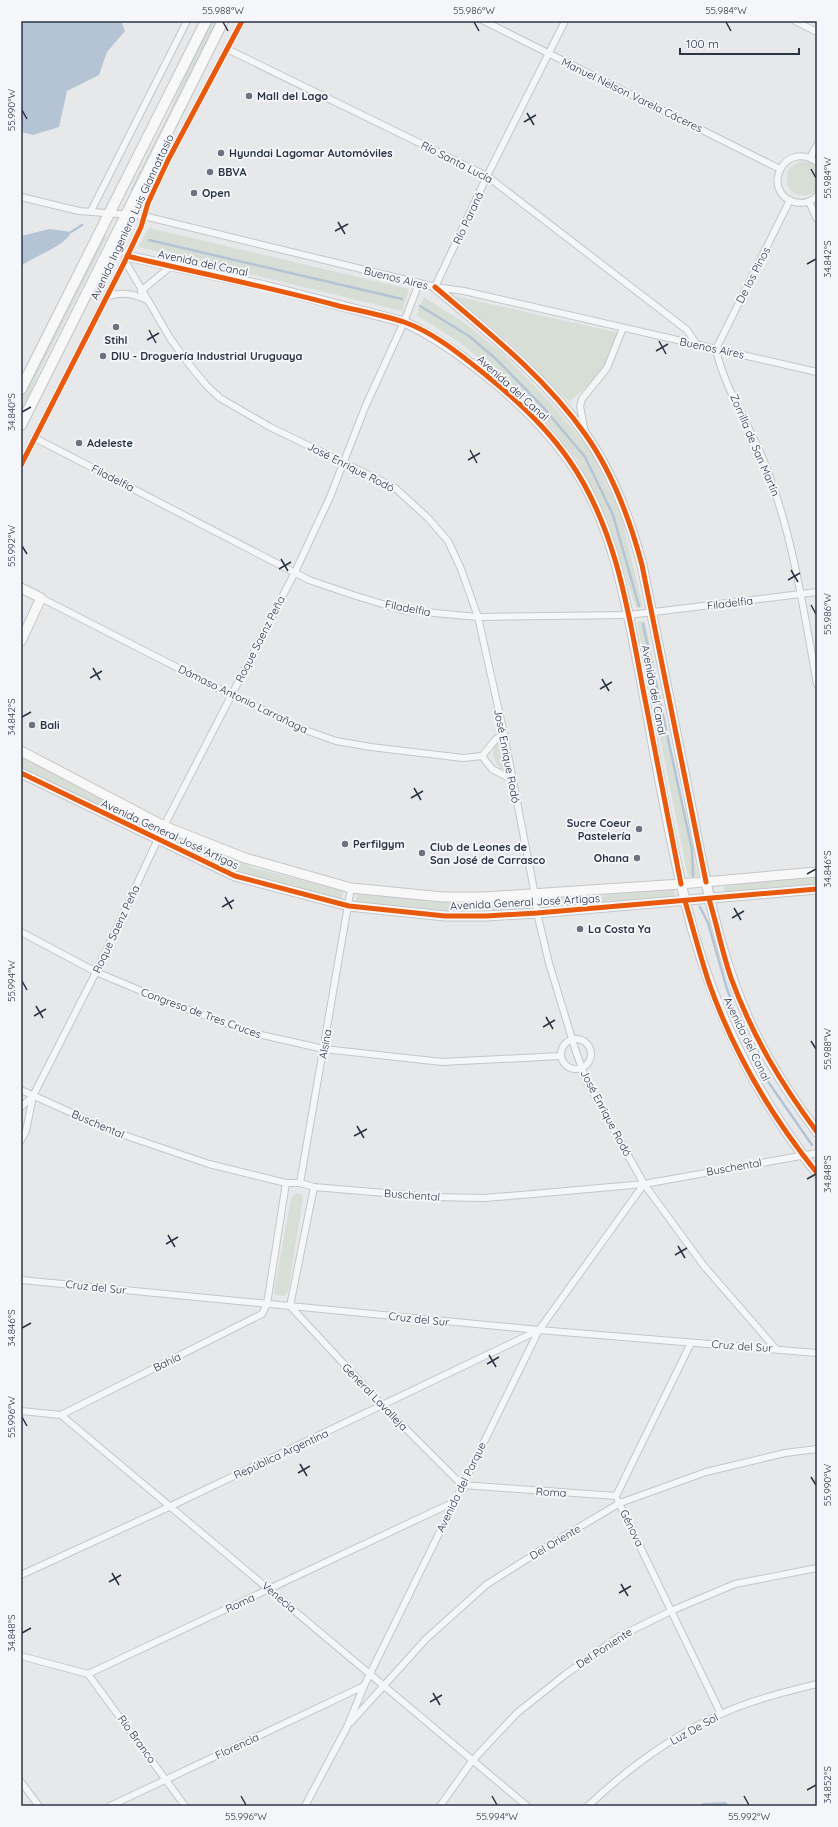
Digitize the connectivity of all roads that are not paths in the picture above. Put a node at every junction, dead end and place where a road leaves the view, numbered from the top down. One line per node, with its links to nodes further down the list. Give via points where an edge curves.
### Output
1 (187, 21): 22 (street)
2 (206, 21): 23 (main road, Avenida Ingeniero Luis Giannattasio)
3 (223, 21): 11 (main road, Avenida Ingeniero Luis Giannattasio)
4 (242, 21): 9 (street, Avenida Ingeniero Luis Giannattasio)
5 (484, 21): 10 (street, Manuel Nelson Varela Cáceres)
6 (565, 21): 10 (street, Río Paraná)
7 (795, 21): 8 (street)
8 (817, 32)
9 (227, 50): 14 (street, Avenida Ingeniero Luis Giannattasio); 17 (street, Río Santa Lucía)
10 (549, 54): 16 (street, Manuel Nelson Varela Cáceres); 17 (street, Río Paraná)
11 (162, 143): 14 (street); 24 (main road, Avenida Ingeniero Luis Giannattasio)
12 (817, 145): 13 (street)
13 (810, 158): 15 (street); 16 (street, via 796,156)
14 (168, 160): 25 (street, Avenida Ingeniero Luis Giannattasio)
15 (817, 162)
16 (780, 169): 20 (street, via 778,184)
17 (488, 176): 30 (street, Río Paraná); 36 (street, Río Santa Lucía, via 687,330)
18 (817, 196): 21 (street)
19 (21, 197): 22 (street, Buenos Aires, via 79,211)
20 (790, 200): 21 (street, via 796,203); 37 (street, De los Pinos)
21 (809, 202): 26 (street)
22 (91, 211): 23 (street, Buenos Aires)
23 (110, 212): 24 (street, Buenos Aires); 39 (main road, Avenida Ingeniero Luis Giannattasio)
24 (126, 213): 25 (street, Buenos Aires); 40 (main road, Avenida Ingeniero Luis Giannattasio)
25 (144, 216): 27 (street, Avenida Ingeniero Luis Giannattasio); 29 (street, Buenos Aires)
26 (817, 219)
27 (126, 259): 28 (street, Avenida del Canal); 31 (street, José Enrique Rodó); 32 (street, Avenida Ingeniero Luis Giannattasio)
28 (170, 266): 31 (street); 34 (street, Avenida del Canal, via 265,286)
29 (419, 283): 30 (street, Buenos Aires); 34 (street, Roque Saenz Peña)
30 (435, 287): 35 (street, Buenos Aires, via 464,291); 41 (street, Avenida del Canal, via 524,366)
31 (141, 291): 33 (street, José Enrique Rodó)
32 (106, 297): 33 (street, via 128,294); 42 (street, Avenida Ingeniero Luis Giannattasio)
33 (145, 299): 43 (street, José Enrique Rodó, via 188,363 220,398 270,428)
34 (404, 322): 43 (street, Roque Saenz Peña); 51 (street, Avenida del Canal, via 448,346 502,388 547,432 570,462 588,492 603,525)
35 (623, 328): 36 (street, Buenos Aires); 41 (street, via 607,368 582,399 580,406)
36 (697, 345): 37 (street, Buenos Aires)
37 (716, 349): 38 (street, Buenos Aires); 48 (street, Zorrilla de San Martín, via 725,376 758,445 776,495)
38 (817, 372)
39 (21, 389)
40 (21, 425)
41 (585, 433): 50 (street, Avenida del Canal, via 610,478 634,534)
42 (35, 438): 44 (street, Avenida Ingeniero Luis Giannattasio); 45 (street, Filadelfia)
43 (343, 462): 45 (street, Roque Saenz Peña, via 330,497); 52 (street, José Enrique Rodó, via 394,487 428,518 448,541 462,569)
44 (21, 465)
45 (295, 572): 52 (street, Filadelfia, via 309,580 402,610); 55 (street, Roque Saenz Peña)
46 (21, 588): 49 (street, Dámaso Antonio Larrañaga)
47 (817, 592): 48 (street, Filadelfia)
48 (800, 595): 50 (street, Filadelfia); 54 (street, Zorrilla de San Martín)
49 (41, 598): 53 (street); 55 (street, Dámaso Antonio Larrañaga)
50 (652, 613): 51 (street, Filadelfia); 64 (street, Avenida del Canal)
51 (629, 615): 52 (street, Filadelfia); 65 (street, Avenida del Canal)
52 (478, 617): 56 (street, José Enrique Rodó)
53 (21, 641)
54 (817, 684)
55 (231, 695): 58 (street, Dámaso Antonio Larrañaga, via 308,731 336,741 423,754 463,758); 61 (street, Roque Saenz Peña)
56 (504, 734): 58 (street, via 496,739); 60 (street, José Enrique Rodó)
57 (21, 751): 61 (street, Avenida General José Artigas)
58 (482, 756): 60 (street, via 492,768)
59 (21, 774): 62 (street, Avenida General José Artigas)
60 (511, 779): 68 (street, José Enrique Rodó)
61 (164, 826): 62 (street, Roque Saenz Peña); 66 (street, Avenida General José Artigas, via 251,860)
62 (158, 840): 71 (street, Avenida General José Artigas, via 235,876); 74 (street, Roque Saenz Peña)
63 (817, 872): 64 (street, Avenida General José Artigas)
64 (706, 882): 65 (street, Avenida General José Artigas); 69 (street, Avenida del Canal)
65 (681, 884): 68 (street, Avenida General José Artigas); 70 (street, Avenida del Canal)
66 (351, 888): 68 (street, Avenida General José Artigas, via 443,897); 71 (street, Alsina)
67 (817, 889): 69 (street, Avenida General José Artigas)
68 (535, 895): 72 (street, José Enrique Rodó)
69 (710, 898): 70 (street, Avenida General José Artigas); 82 (street, Avenida del Canal, via 731,976 747,1016 787,1092)
70 (685, 901): 72 (street, Avenida General José Artigas); 85 (street, Avenida del Canal, via 709,983 727,1026 746,1065)
71 (348, 906): 72 (street, Avenida General José Artigas, via 445,916); 76 (street, Alsina)
72 (537, 913): 75 (street, José Enrique Rodó)
73 (21, 932): 74 (street, Congreso de Tres Cruces)
74 (96, 972): 76 (street, Congreso de Tres Cruces, via 252,1033); 80 (street, Roque Saenz Peña)
75 (572, 1040): 77 (street, via 563,1046); 78 (street, José Enrique Rodó); 78 (street, via 583,1041 590,1049 590,1060)
76 (324, 1049): 77 (street, Congreso de Tres Cruces, via 442,1062); 87 (street, Alsina)
77 (561, 1056): 78 (street, via 563,1062 571,1068)
78 (582, 1068): 89 (street, José Enrique Rodó)
79 (21, 1090): 80 (street, Buschental)
80 (33, 1096): 81 (street, Roque Saenz Peña); 83 (street, Roque Saenz Peña, via 26,1131); 88 (street, Buschental, via 112,1131 209,1164)
81 (21, 1107)
82 (817, 1132)
83 (21, 1140)
84 (817, 1153): 85 (street, Buschental)
85 (802, 1155): 86 (street, Avenida del Canal); 89 (street, Buschental)
86 (817, 1173)
87 (300, 1183): 88 (street, Buschental); 90 (street, Buschental)
88 (286, 1184): 92 (street)
89 (644, 1184): 90 (street, Buschental, via 484,1198 432,1197); 94 (street, Avenida del Parque); 96 (street, José Enrique Rodó, via 704,1266)
90 (314, 1187): 93 (street)
91 (21, 1280): 92 (street, Cruz del Sur)
92 (267, 1304): 93 (street, Cruz del Sur); 100 (street, Bahía, via 262,1314 255,1319)
93 (290, 1306): 94 (street, Cruz del Sur); 98 (street, General Lavalleja)
94 (539, 1330): 95 (street, Cruz del Sur); 98 (street, República Argentina); 102 (street, Avenida del Parque)
95 (691, 1343): 96 (street, Cruz del Sur); 103 (street, Génova)
96 (776, 1349): 97 (street, Cruz del Sur)
97 (817, 1353)
98 (383, 1406): 102 (street, General Lavalleja); 106 (street, República Argentina)
99 (21, 1410): 100 (street)
100 (61, 1415): 106 (street, Venecia)
101 (817, 1449): 105 (street, Del Oriente, via 785,1453 706,1472)
102 (462, 1486): 103 (street, Roma); 104 (street, Avenida del Parque)
103 (616, 1496): 105 (street, Génova)
104 (454, 1502): 109 (street, Roma); 113 (street, Avenida del Parque)
105 (620, 1503): 110 (street, Génova); 115 (street, Del Oriente, via 486,1585 426,1639)
106 (171, 1506): 108 (street, República Argentina); 109 (street, Venecia)
107 (817, 1568): 110 (street, Del Poniente, via 735,1584)
108 (21, 1575)
109 (270, 1590): 112 (street, Roma); 113 (street, Venecia)
110 (672, 1610): 117 (street, Génova); 119 (street, Del Poniente, via 620,1636 566,1674 517,1712)
111 (21, 1656): 112 (street)
112 (88, 1674): 120 (street, Río Branco)
113 (370, 1674): 115 (street, Venecia); 116 (street, Avenida del Parque)
114 (817, 1684): 117 (street, Luz De Sol)
115 (384, 1685): 118 (street, Del Oriente); 119 (street, Venecia)
116 (364, 1686): 118 (street, Avenida del Parque); 120 (street, Florencia)
117 (721, 1714): 128 (street, Luz De Sol, via 678,1736 633,1767)
118 (347, 1727): 125 (street, Avenida del Parque)
119 (472, 1761): 126 (street, Del Poniente); 127 (street, Venecia)
120 (166, 1779): 123 (street, Florencia); 124 (street, Río Branco)
121 (21, 1782): 122 (street)
122 (39, 1806)
123 (110, 1806)
124 (185, 1806)
125 (305, 1806)
126 (440, 1806)
127 (527, 1806)
128 (588, 1806)

